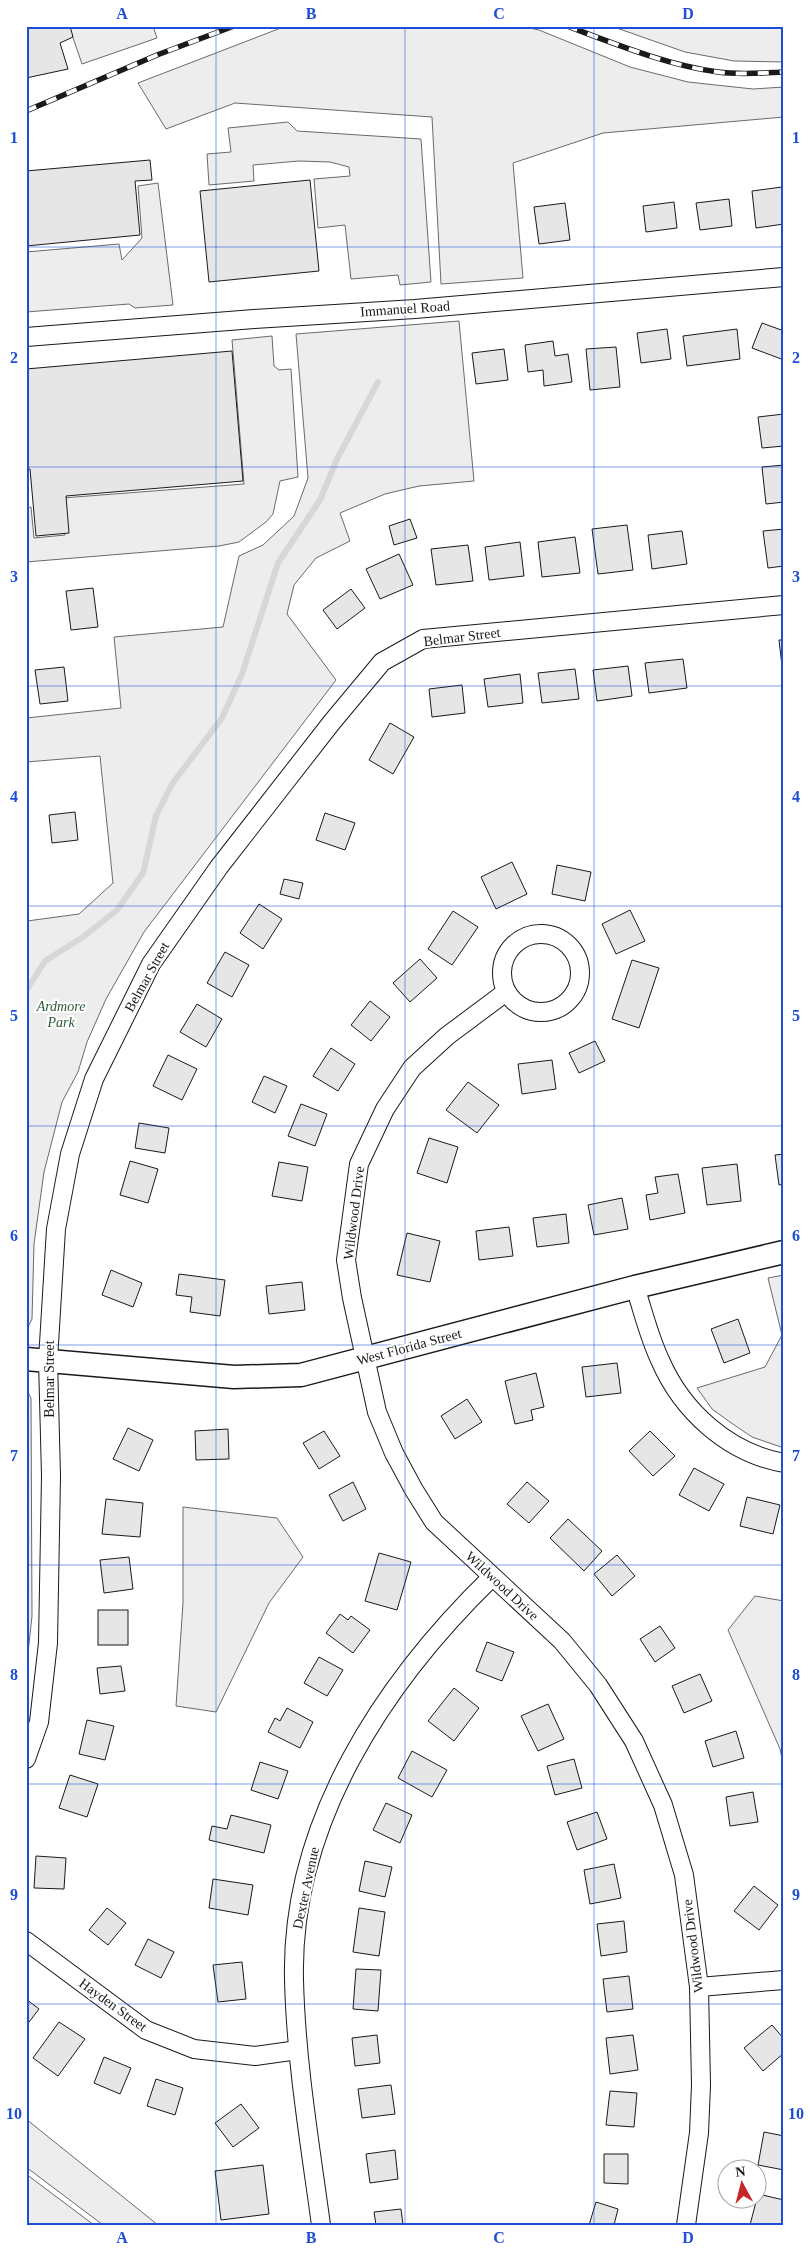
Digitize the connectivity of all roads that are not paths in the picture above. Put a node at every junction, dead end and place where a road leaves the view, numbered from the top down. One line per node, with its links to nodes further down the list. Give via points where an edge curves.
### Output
1 (784, 277): 2 (street, Immanuel Road, via 425,309)
2 (26, 337)
3 (784, 605): 8 (street, Belmar Street, via 424,638 382,662 219,867 151,964 94,1079 70,1154)
4 (506, 992): 4 (street, via 514,1002 536,1013 561,1008 572,999 581,973 572,948 549,934 523,938 505,956 502,980); 7 (street, Wildwood Drive, via 447,1036 412,1068 385,1109 360,1164 346,1260)
5 (784, 1252): 6 (street, West Florida Street)
6 (635, 1287): 7 (street, West Florida Street); 9 (street, via 659,1359 671,1383 694,1413 714,1431 750,1454)
7 (365, 1358): 8 (street, West Florida Street, via 301,1375 234,1377); 10 (street, Wildwood Drive, via 377,1412 414,1490 434,1522)
8 (37, 1360): 11 (street, Belmar Street, via 51,1476 48,1643 39,1722)
9 (784, 1462)
10 (492, 1577): 14 (street, Wildwood Drive, via 562,1641 598,1685 634,1741 662,1804 684,1875); 15 (street, Dexter Avenue, via 424,1650 355,1750 332,1795 309,1860 297,1925 294,1979)
11 (26, 1759)
12 (26, 1940): 15 (street, Hayden Street, via 146,2030 194,2049 255,2056)
13 (784, 1980): 14 (street)
14 (699, 1987): 17 (street, Wildwood Drive, via 699,2133)
15 (298, 2050): 16 (street, Dexter Avenue)
16 (320, 2225)
17 (686, 2225)

